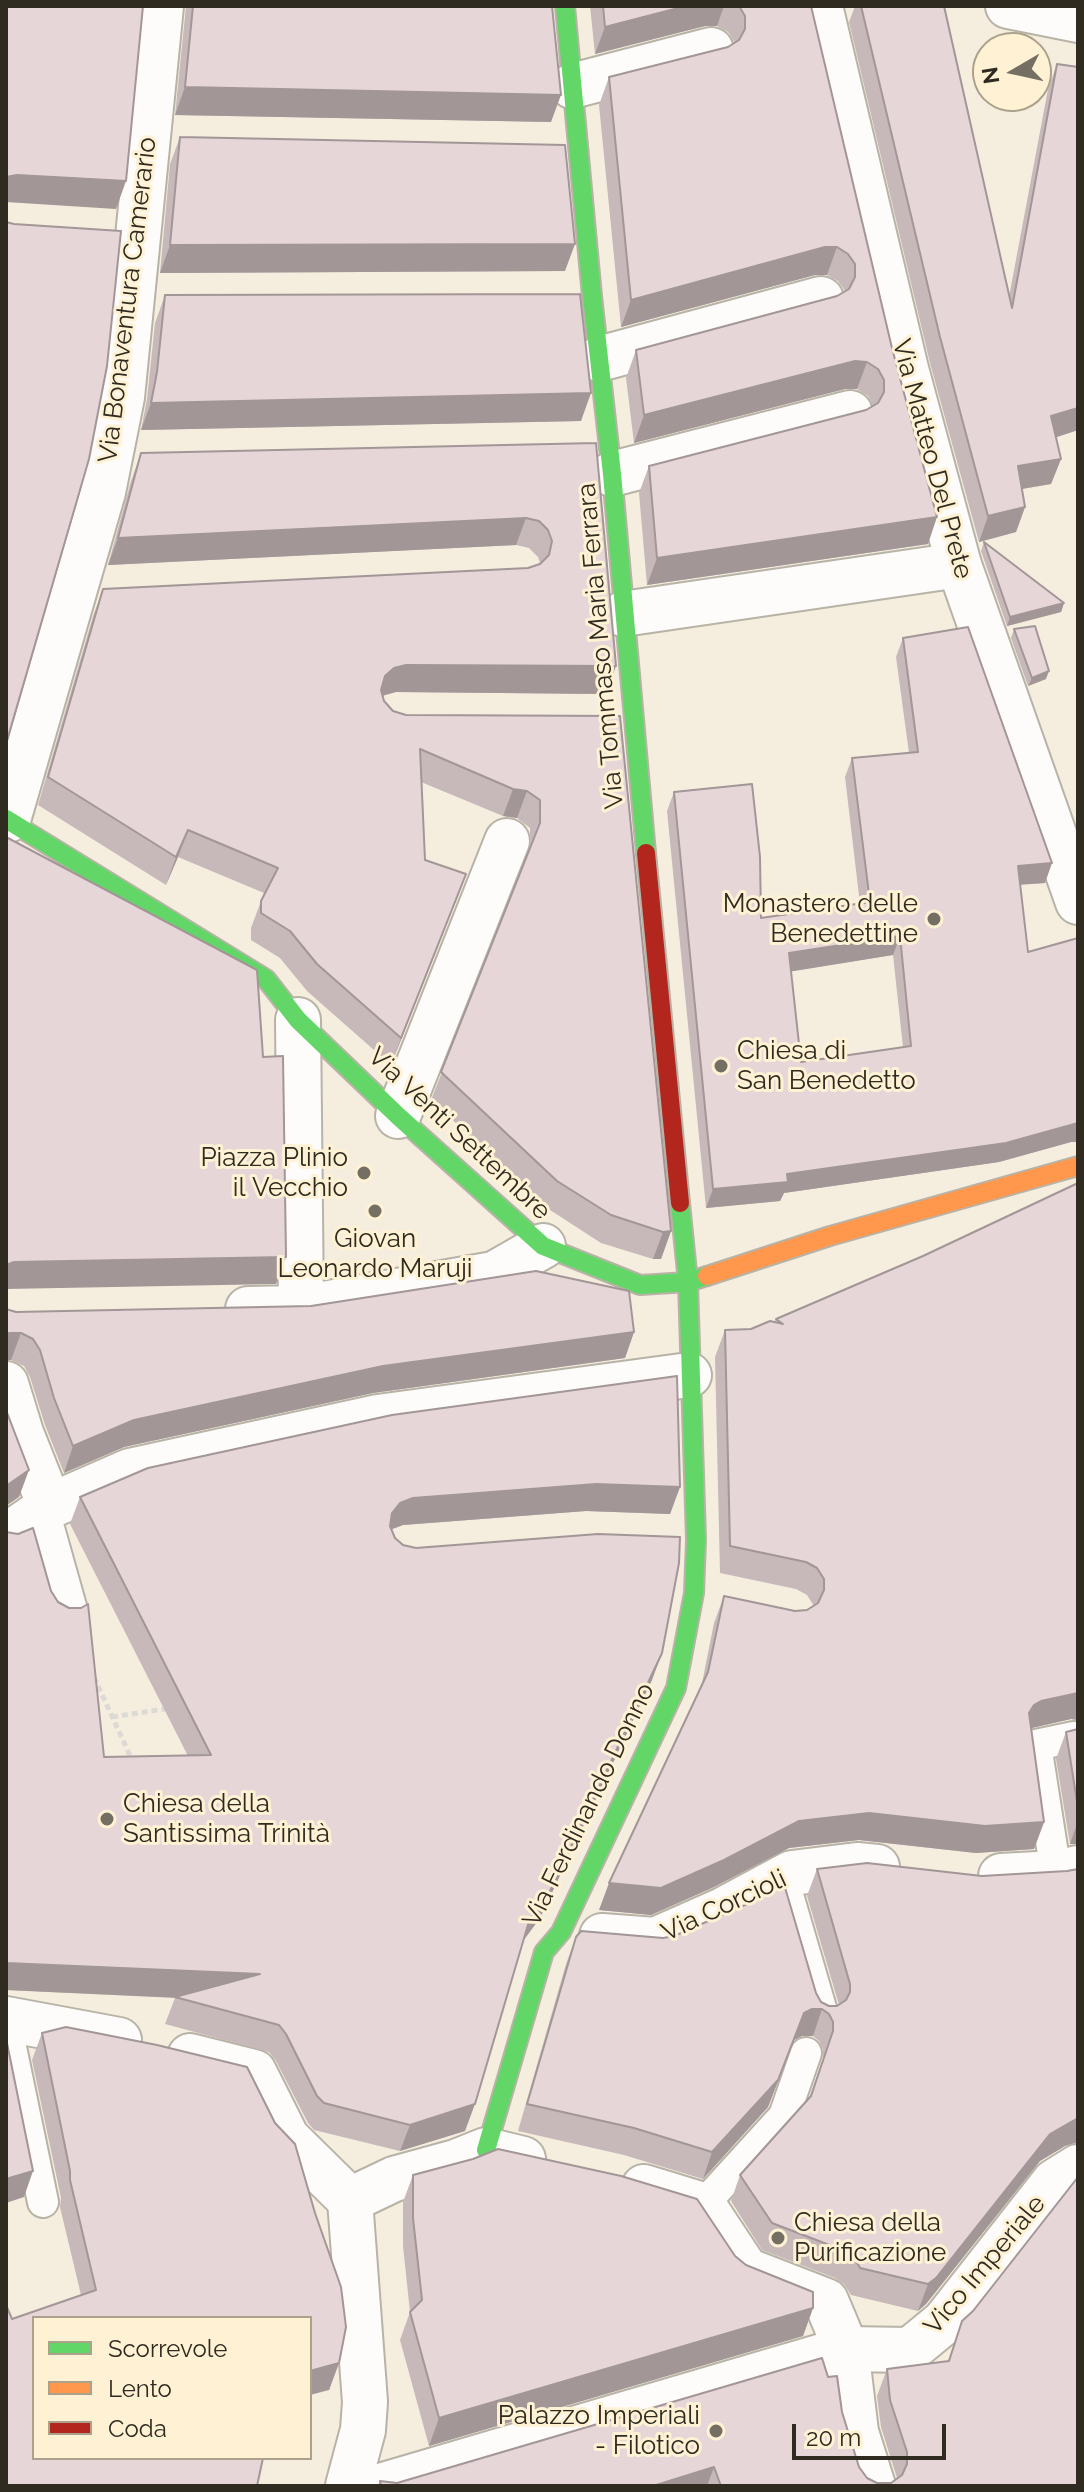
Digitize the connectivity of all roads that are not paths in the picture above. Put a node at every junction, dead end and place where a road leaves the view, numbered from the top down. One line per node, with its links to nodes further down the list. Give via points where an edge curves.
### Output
1 (161, 6): 9 (street, Via Bonaventura Camerario, via 164,139)
2 (565, 6): 7 (street, Via Tommaso Maria Ferrara)
3 (820, 6): 19 (street, Via Matteo Del Prete, via 906,369)
4 (1008, 6): 5 (street)
5 (1078, 20)
6 (711, 50): 7 (street)
7 (572, 86): 13 (street, Via Tommaso Maria Ferrara, via 562,148 576,296)
8 (94, 232): 9 (street)
9 (138, 235): 10 (street, Via Bonaventura Camerario)
10 (131, 298): 11 (street); 17 (street, Via Bonaventura Camerario, via 122,397)
11 (179, 298)
12 (821, 299): 13 (street)
13 (599, 359): 18 (street, Via Tommaso Maria Ferrara)
14 (850, 413): 18 (street)
15 (562, 446): 18 (street)
16 (157, 455): 17 (street)
17 (110, 456): 21 (street, Via Bonaventura Camerario)
18 (611, 460): 22 (street, Via Tommaso Maria Ferrara)
19 (959, 565): 22 (street); 25 (street, Via Matteo Del Prete)
20 (123, 590): 21 (street)
21 (75, 592): 23 (street, Via Bonaventura Camerario)
22 (623, 614): 30 (street, Via Tommaso Maria Ferrara, via 617,719)
23 (7, 820): 26 (street, Via Venti Settembre, via 266,979)
24 (507, 841): 27 (street)
25 (1078, 902)
26 (298, 1020): 27 (street, Via Venti Settembre); 31 (street)
27 (398, 1116): 29 (street, Via Venti Settembre)
28 (1078, 1166): 30 (street, Via Venti Settembre)
29 (543, 1246): 30 (street, Via Venti Settembre, via 640,1285); 31 (street, via 494,1274)
30 (688, 1282): 33 (street, Via Ferdinando Donno)
31 (301, 1308): 32 (street)
32 (207, 1311)
33 (689, 1375): 35 (street, via 378,1417 130,1471); 37 (street, Via Ferdinando Donno)
34 (6, 1384): 35 (street, via 21,1433)
35 (31, 1519): 38 (street)
36 (649, 1538): 37 (street)
37 (696, 1540): 42 (street, Via Ferdinando Donno, via 715,1597)
38 (65, 1611)
39 (1074, 1737): 40 (lane, via 1036,1745)
40 (1067, 1870): 41 (street, Via Corcioli, via 942,1874 857,1865)
41 (783, 1878): 42 (street, Via Corcioli, via 655,1940); 43 (lane)
42 (561, 1932): 46 (street, Via Ferdinando Donno, via 544,1952)
43 (823, 2015)
44 (6, 2021): 48 (street, via 153,2047 254,2072 287,2138); 49 (lane)
45 (806, 2053): 50 (lane, via 784,2116)
46 (486, 2150): 48 (street, via 394,2179); 50 (street)
47 (1078, 2167): 51 (street, Vico Imperiale, via 1054,2182 944,2322 910,2350)
48 (350, 2200): 52 (street, via 365,2402)
49 (43, 2202)
50 (703, 2205): 51 (street, via 746,2270 826,2301)
51 (846, 2349): 53 (street, Vico Imperiale); 54 (street, via 856,2432)
52 (348, 2486)
53 (380, 2486)
54 (873, 2486)

